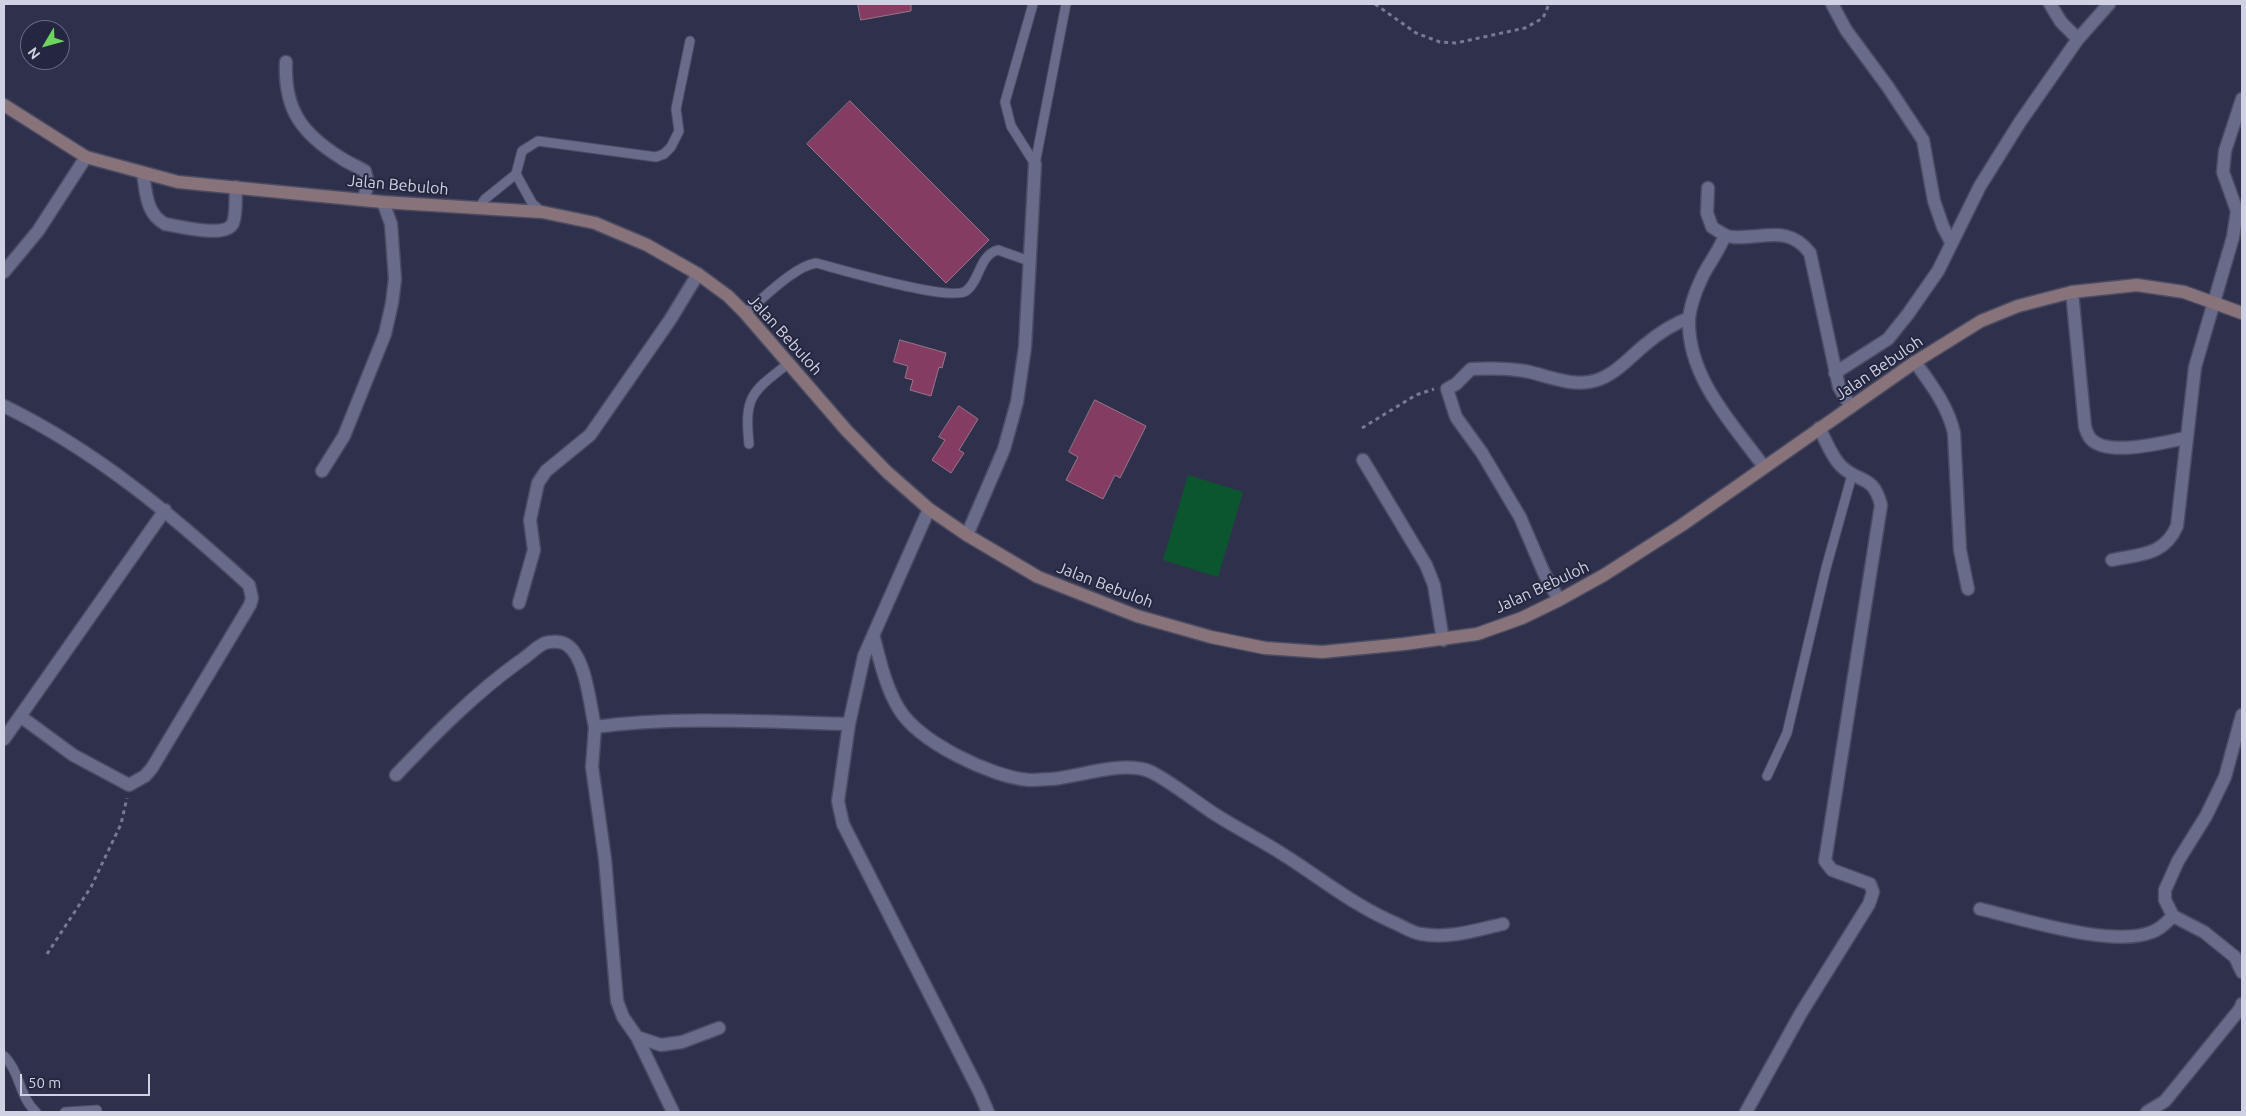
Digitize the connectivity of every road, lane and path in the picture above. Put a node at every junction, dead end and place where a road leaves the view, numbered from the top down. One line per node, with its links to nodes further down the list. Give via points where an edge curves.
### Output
1 (1032, 4): 14 (lane, via 1005,102 1011,126)
2 (1066, 4): 14 (lane)
3 (1375, 4): 4 (path, via 1422,36 1456,43 1525,28 1543,18)
4 (1549, 4)
5 (1832, 4): 24 (street, via 1846,30 1923,140 1934,202)
6 (2050, 4): 8 (street, via 2061,22)
7 (2109, 4): 8 (street)
8 (2078, 39): 24 (street, via 1980,186)
9 (690, 41): 16 (lane, via 676,109 680,131 664,154 656,156 538,142 522,151)
10 (286, 62): 19 (street, via 285,85 292,108 303,127 329,150 365,171 368,183)
11 (2242, 99): 29 (street, via 2225,151 2223,172 2237,212 2233,237)
12 (4, 105): 13 (main road, Jalan Bebuloh)
13 (86, 157): 15 (main road, Jalan Bebuloh); 26 (street, via 38,231)
14 (1035, 164): 25 (street)
15 (143, 173): 17 (main road, Jalan Bebuloh, via 178,182); 17 (street, via 150,209 157,220 218,232 234,222)
16 (516, 174): 21 (lane, via 485,199); 22 (lane, via 532,203)
17 (236, 187): 19 (main road, Jalan Bebuloh)
18 (1708, 188): 23 (street, via 1707,213 1712,227)
19 (364, 198): 20 (main road, Jalan Bebuloh)
20 (383, 202): 21 (main road, Jalan Bebuloh); 45 (street, via 391,224 395,279 392,303 384,334 344,436)
21 (478, 209): 22 (main road, Jalan Bebuloh)
22 (542, 212): 27 (main road, Jalan Bebuloh, via 595,223 647,245)
23 (1725, 235): 32 (street, via 1720,251 1700,280); 35 (street, via 1785,235 1804,246 1813,261)
24 (1950, 242): 35 (street, via 1938,271 1888,339)
25 (1029, 261): 30 (lane, via 994,251 972,286 959,294 876,279 816,262 787,279); 49 (street, via 1025,347 1017,402 1004,449)
26 (4, 272)
27 (698, 274): 30 (main road, Jalan Bebuloh); 53 (street, via 590,435 546,471 538,483 530,520 534,550)
28 (2072, 292): 29 (main road, Jalan Bebuloh, via 2137,285 2177,290); 33 (main road, Jalan Bebuloh, via 2018,306 1981,321); 41 (street, via 2085,427 2090,438 2106,448 2120,448)
29 (2213, 302): 31 (main road, Jalan Bebuloh); 41 (street, via 2195,368)
30 (745, 313): 34 (main road, Jalan Bebuloh)
31 (2242, 313)
32 (1689, 318): 36 (street, via 1673,325 1594,381 1564,381 1525,371 1471,369); 44 (street, via 1694,362 1706,386)
33 (1915, 362): 38 (main road, Jalan Bebuloh); 51 (street, via 1940,398 1954,432 1960,550)
34 (789, 363): 42 (lane, via 757,388 750,400); 47 (main road, Jalan Bebuloh, via 880,465)
35 (1836, 373): 38 (street, via 1839,387)
36 (1446, 390): 39 (path, via 1427,390); 52 (street, via 1456,417 1520,517)
37 (4, 406): 48 (street, via 63,438)
38 (1850, 407): 40 (main road, Jalan Bebuloh)
39 (1362, 428)
40 (1820, 428): 44 (main road, Jalan Bebuloh); 46 (street, via 1837,462)
41 (2186, 438): 50 (street, via 2177,526 2172,539 2153,552)
42 (749, 444)
43 (1363, 460): 55 (street, via 1426,565 1434,585)
44 (1764, 467): 52 (main road, Jalan Bebuloh, via 1604,576)
45 (322, 471)
46 (1852, 475): 62 (lane, via 1787,733); 78 (street, via 1876,488 1881,505 1825,861 1832,870 1870,884 1873,892)
47 (928, 509): 49 (main road, Jalan Bebuloh); 54 (street)
48 (166, 510): 57 (street); 63 (street, via 250,585 252,598 212,672 152,768)
49 (967, 535): 55 (main road, Jalan Bebuloh, via 1038,577 1137,616 1210,637 1265,648 1322,652)
50 (2112, 560)
51 (1968, 590)
52 (1559, 600): 55 (main road, Jalan Bebuloh, via 1477,634)
53 (518, 603)
54 (874, 638): 58 (street, via 864,656); 66 (street, via 890,690 910,723 930,739 981,766 1029,780 1118,768 1150,772 1382,918 1420,934 1452,936)
55 (1443, 640)
56 (2242, 715): 65 (street, via 2225,777 2165,890 2165,900)
57 (20, 716): 60 (street); 63 (street, via 73,755)
58 (849, 724): 59 (street, via 706,721 630,722); 77 (street, via 838,800 843,824)
59 (595, 727): 61 (street, via 584,671 575,653 565,643 545,643 492,682); 71 (street, via 592,767 605,860 617,1001)
60 (4, 739)
61 (396, 775)
62 (1767, 776)
63 (129, 785): 67 (path, via 121,824 91,887)
64 (1980, 909): 65 (street, via 2065,929 2133,937 2159,929)
65 (2173, 916): 68 (street, via 2204,932 2235,957)
66 (1503, 924)
67 (47, 954)
68 (2242, 972)
69 (2242, 1004): 79 (street, via 2165,1101)
70 (719, 1028): 71 (street, via 682,1042 661,1045)
71 (637, 1037): 76 (street)
72 (4, 1056): 74 (lane, via 13,1068 22,1095)
73 (97, 1110): 75 (lane)
74 (36, 1112)
75 (65, 1112)
76 (673, 1112)
77 (988, 1112)
78 (1746, 1112)
79 (2147, 1112)

